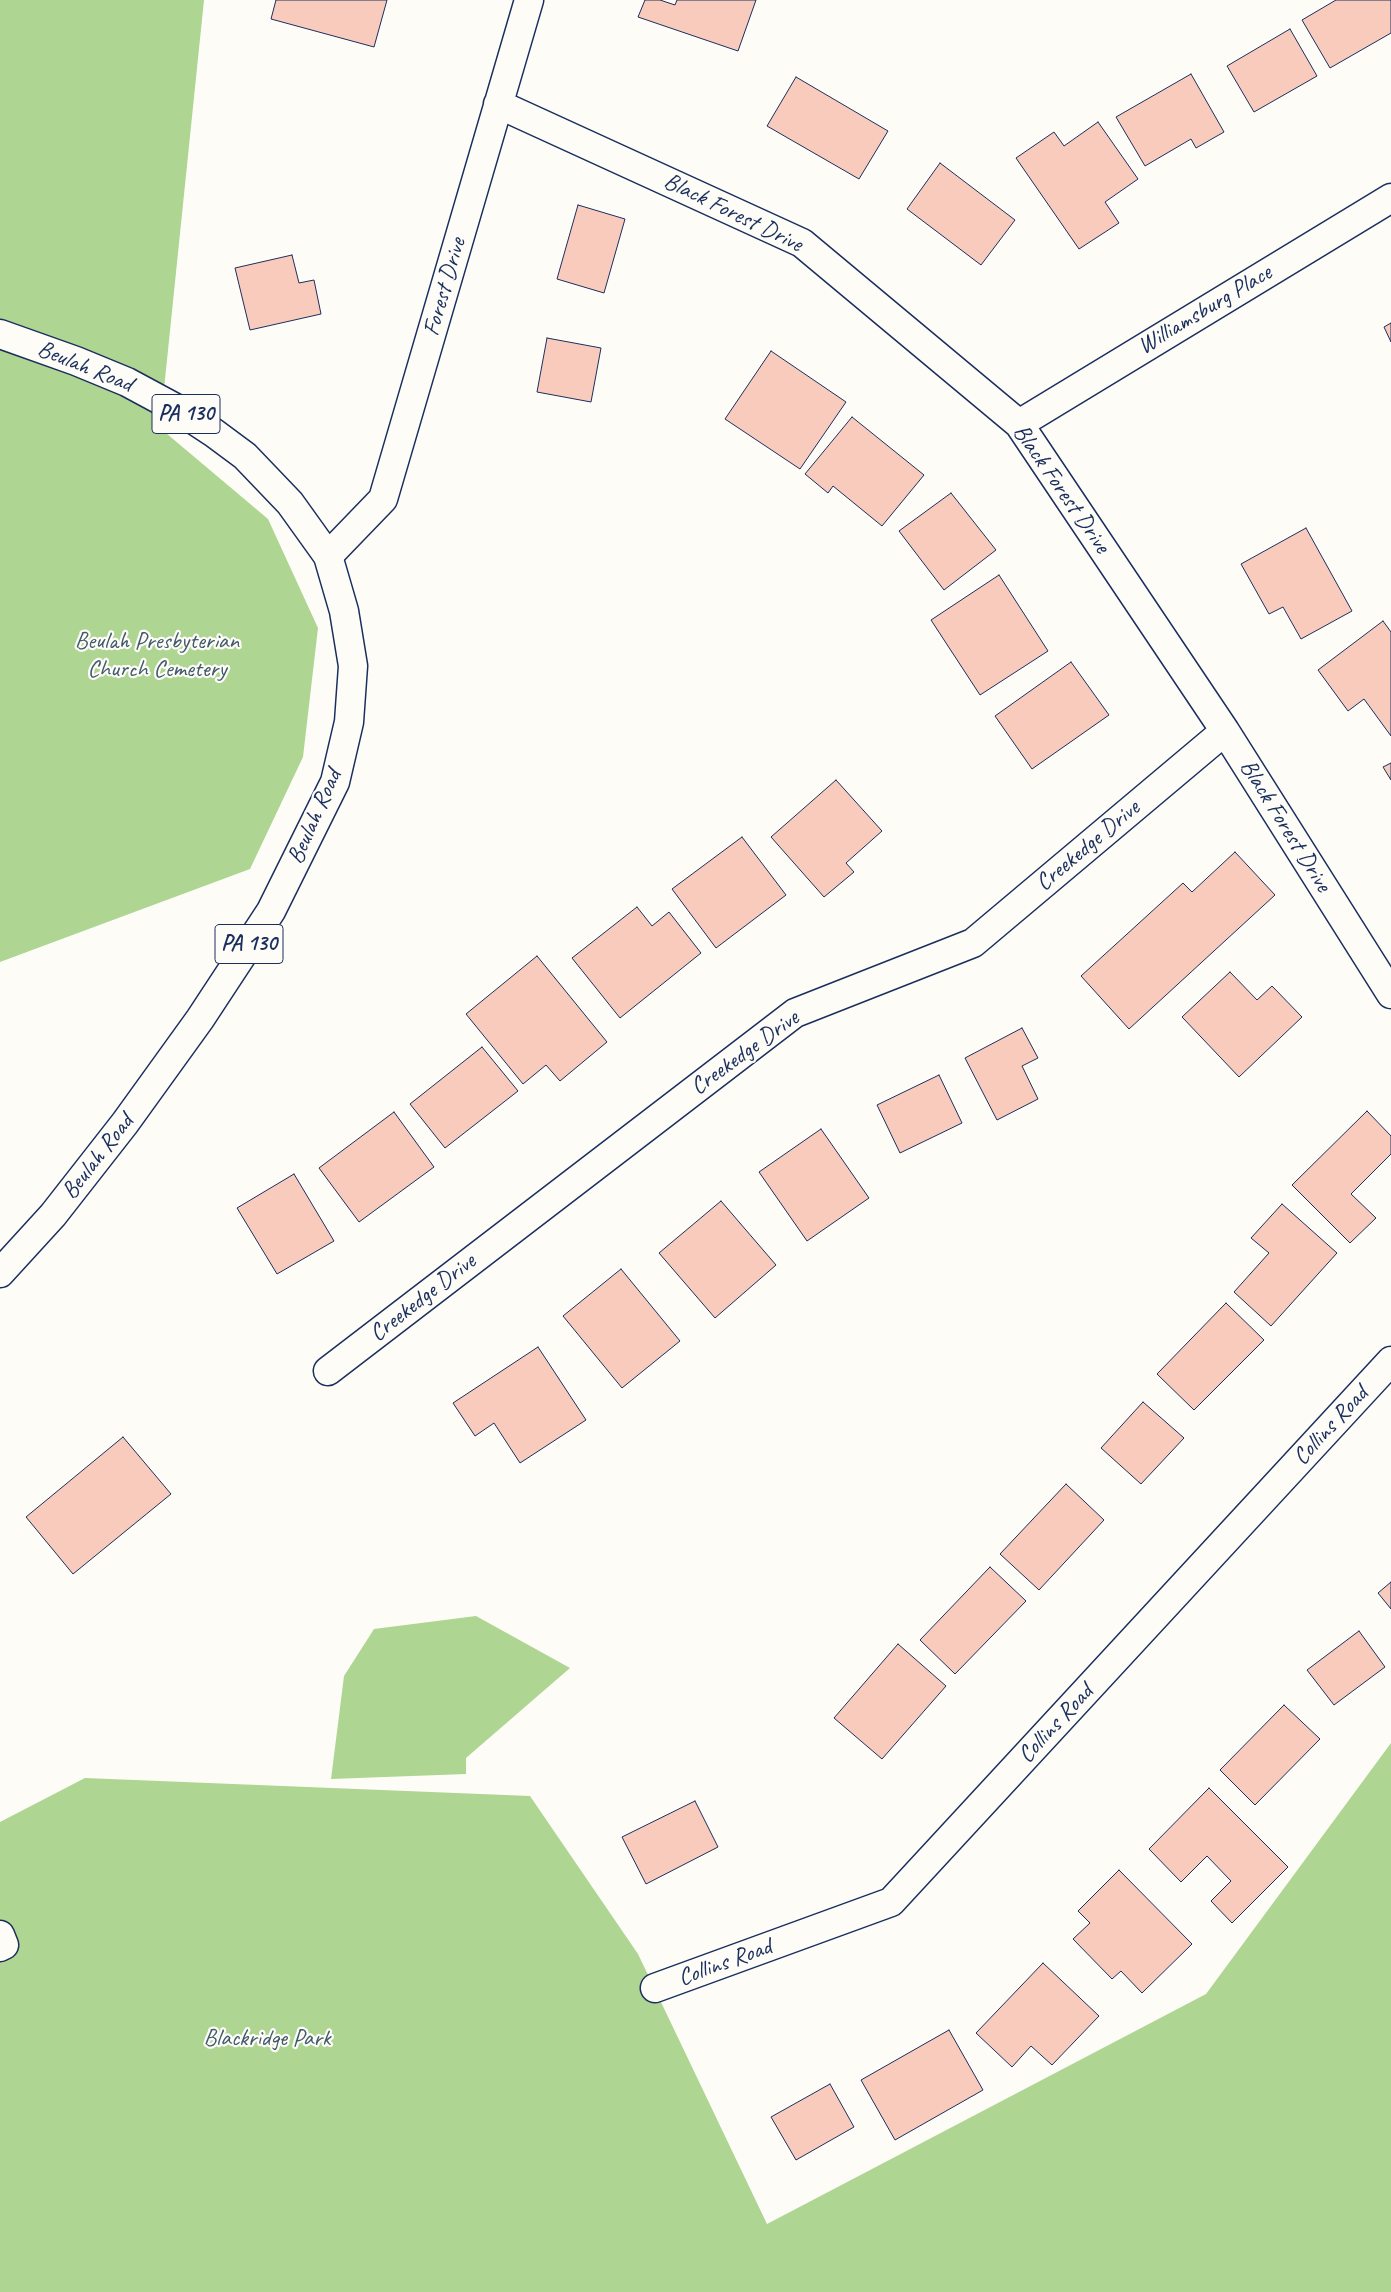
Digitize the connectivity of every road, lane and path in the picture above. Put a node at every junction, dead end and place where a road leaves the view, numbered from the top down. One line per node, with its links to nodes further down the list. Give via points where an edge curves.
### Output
1 (529, 0): 2 (street, Forest Drive)
2 (498, 104): 5 (street, Black Forest Drive, via 802,242); 6 (street, Forest Drive, via 383,499)
3 (1391, 198): 5 (street, Williamsburg Place)
4 (0, 334): 6 (street, Beulah Road / PA 130, via 126,382 214,433 245,456 290,503)
5 (1019, 424): 7 (street, Black Forest Drive)
6 (328, 556): 9 (street, Beulah Road / PA 130, via 344,611 353,666 349,722 334,782 271,911 200,1019 53,1215)
7 (1225, 730): 8 (street, Black Forest Drive); 11 (street, Creekedge Drive, via 972,943 795,1013)
8 (1391, 994)
9 (0, 1273)
10 (1391, 1361): 14 (street, Collins Road, via 891,1902)
11 (328, 1371)
12 (0, 1935): 13 (street, via 4,1945)
13 (0, 1947)
14 (655, 1988)

